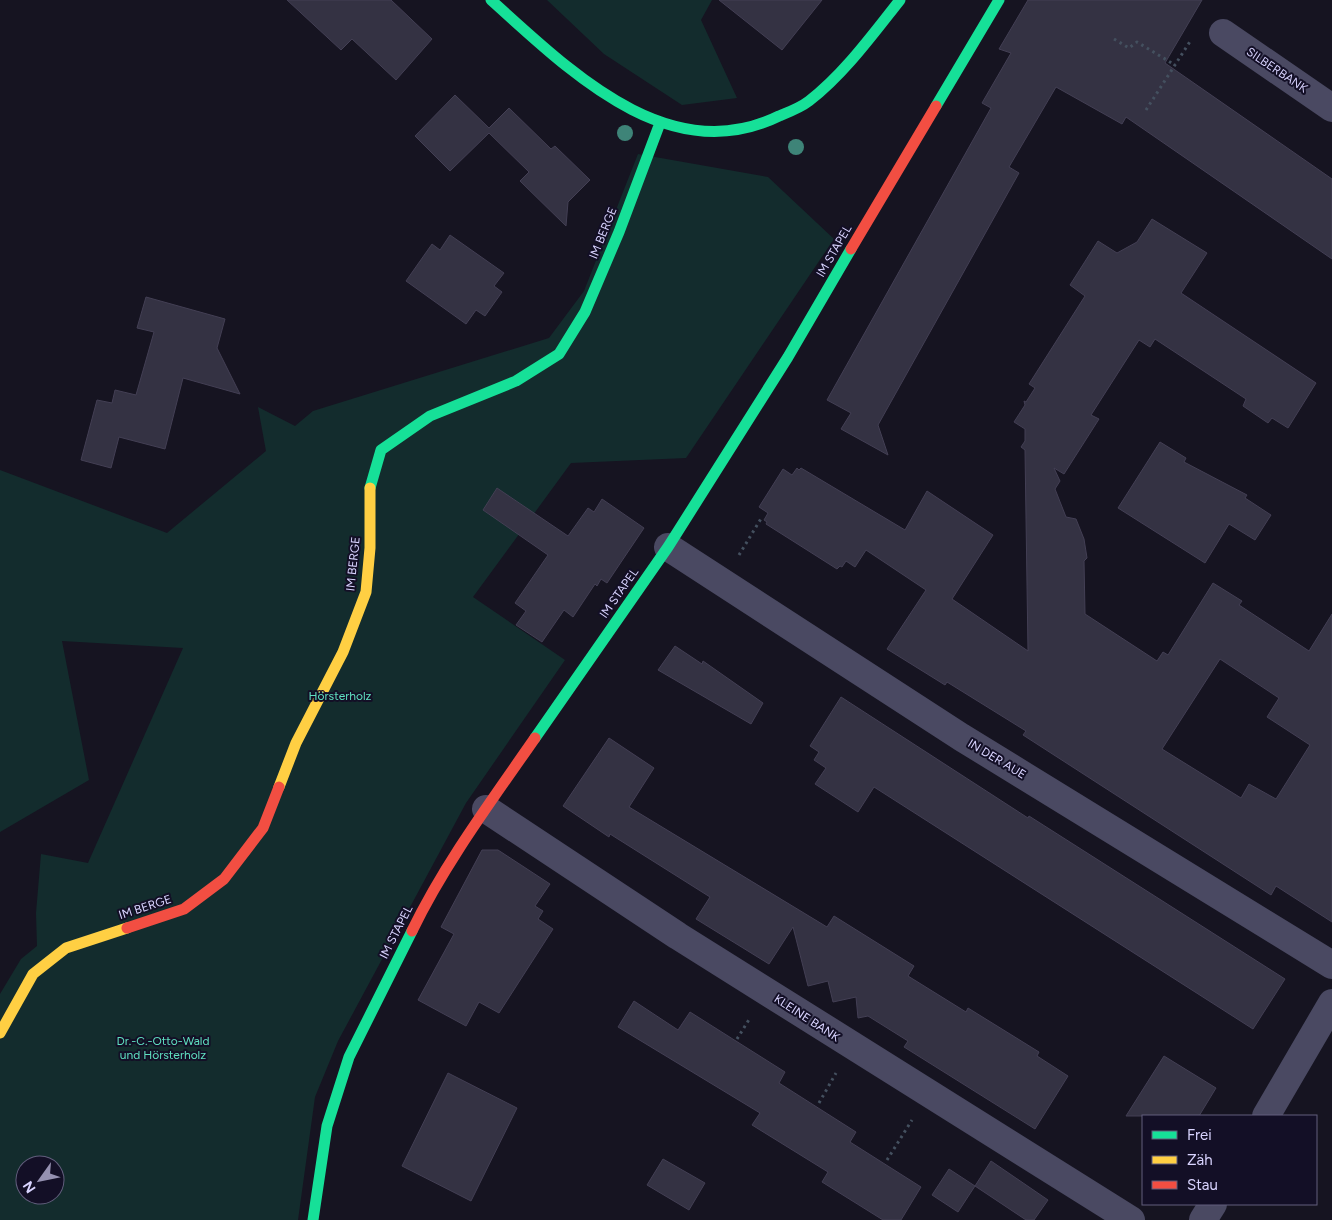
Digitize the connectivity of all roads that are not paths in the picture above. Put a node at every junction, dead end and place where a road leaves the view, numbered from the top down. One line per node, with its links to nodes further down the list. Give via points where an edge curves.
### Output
1 (491, 0): 6 (street, via 556,58 622,107)
2 (900, 0): 6 (street, via 854,58 807,102 770,123 740,132 717,134 698,133)
3 (999, 0): 7 (street, IM STAPEL, via 788,357)
4 (1223, 33): 5 (street, SILBERBANK)
5 (1332, 108)
6 (660, 123): 11 (street, IM BERGE, via 585,312 559,354 516,381 430,416 381,450 370,485 366,592 343,652 296,742 263,828 224,879 184,909 66,948 33,974)
7 (668, 546): 8 (street, IM STAPEL); 9 (street, IN DER AUE, via 961,737)
8 (486, 809): 14 (street, IM STAPEL, via 422,910 349,1057 327,1126); 15 (street, KLEINE BANK, via 678,936)
9 (1332, 965)
10 (1332, 1003): 12 (street)
11 (0, 1033)
12 (1267, 1115)
13 (1212, 1205): 16 (street)
14 (313, 1220)
15 (1131, 1220)
16 (1203, 1220)

